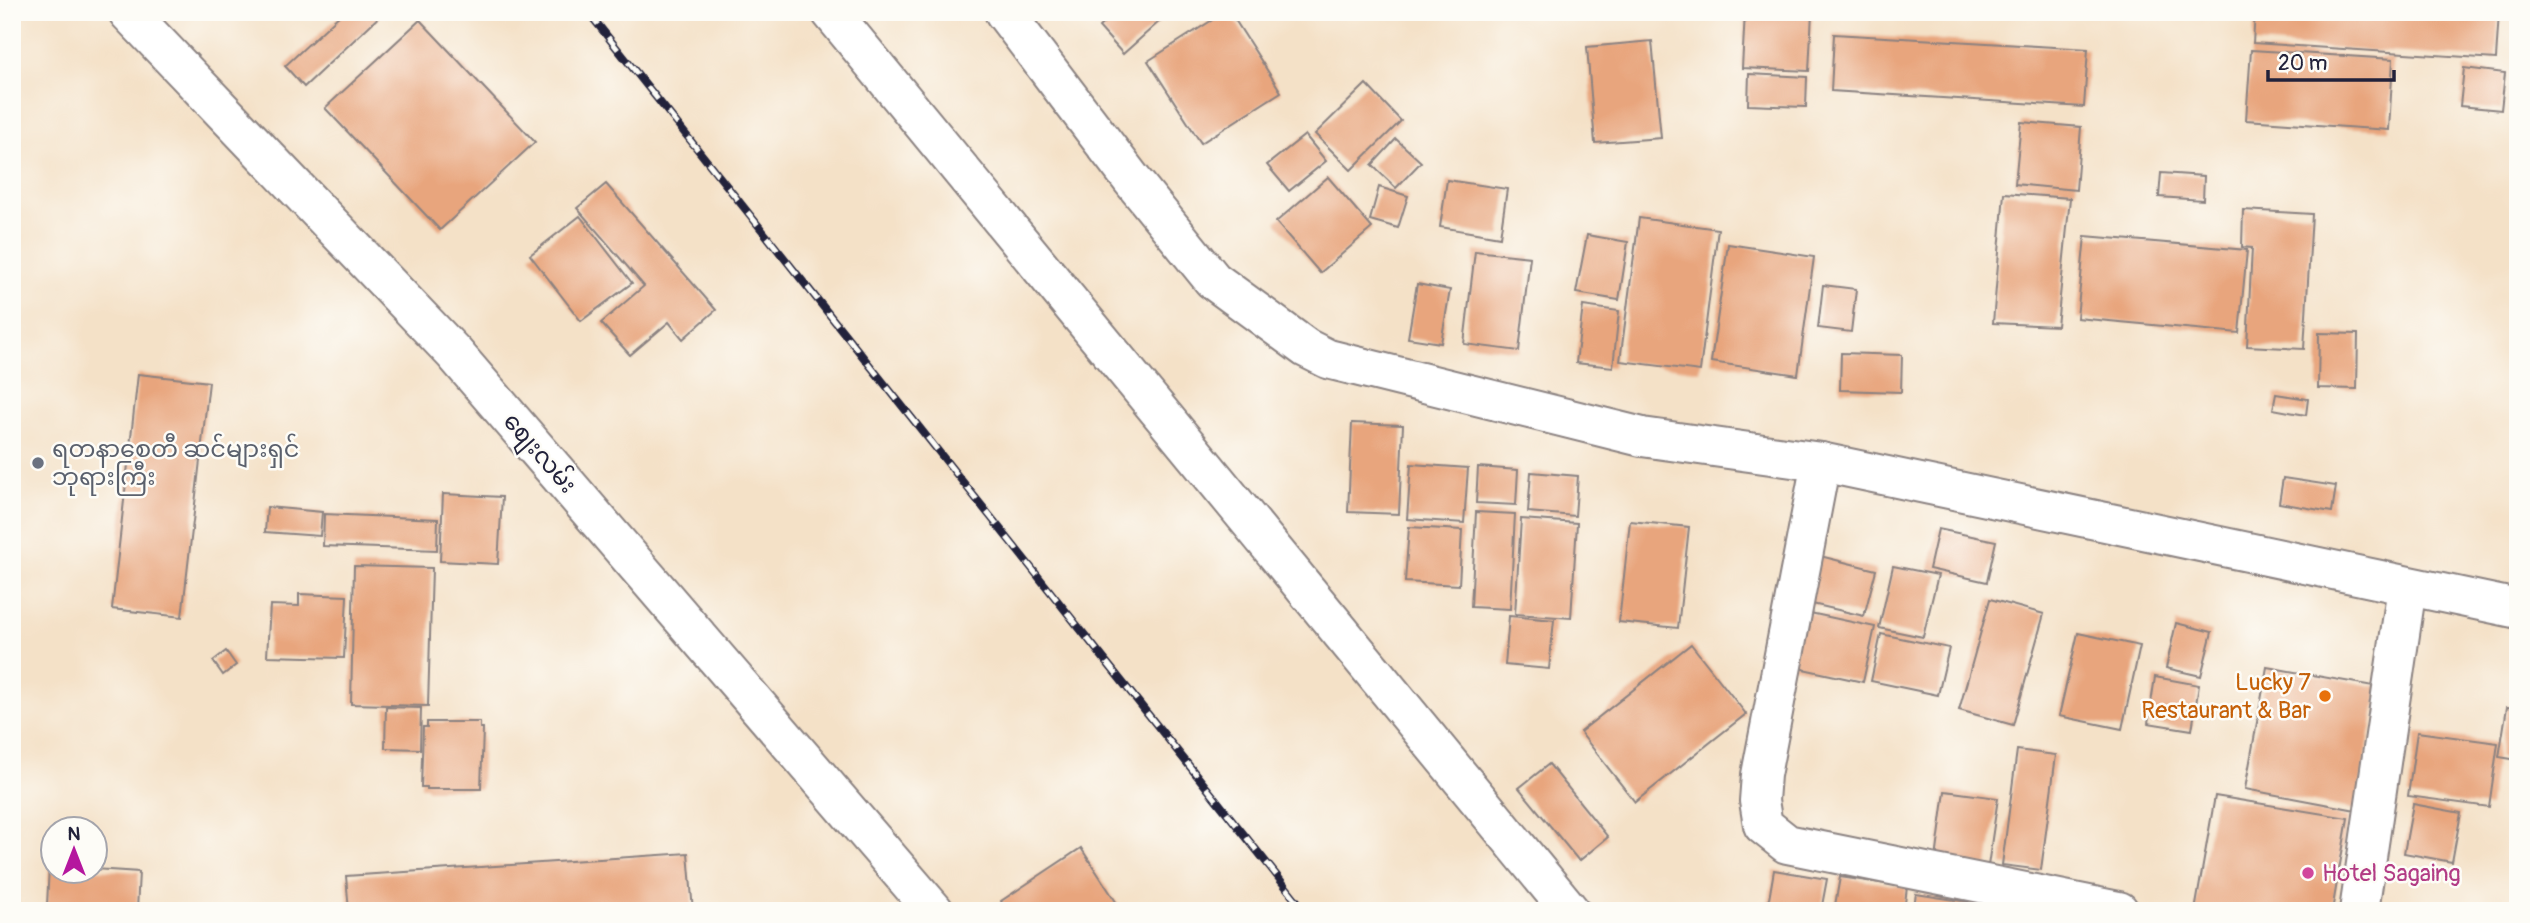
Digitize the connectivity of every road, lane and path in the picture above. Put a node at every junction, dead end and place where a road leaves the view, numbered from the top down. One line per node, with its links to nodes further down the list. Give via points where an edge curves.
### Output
1 (128, 12): 7 (main road, စျေးလမ်း, via 454,352)
2 (831, 12): 8 (main road)
3 (1004, 12): 4 (main road, via 1213,280 1306,348 1328,359 1642,437)
4 (1821, 462): 5 (main road); 9 (main road, via 1760,775 1763,825 1787,844)
5 (2407, 587): 6 (main road); 10 (main road)
6 (2518, 609)
7 (934, 911)
8 (1570, 911)
9 (2119, 911)
10 (2359, 911)

